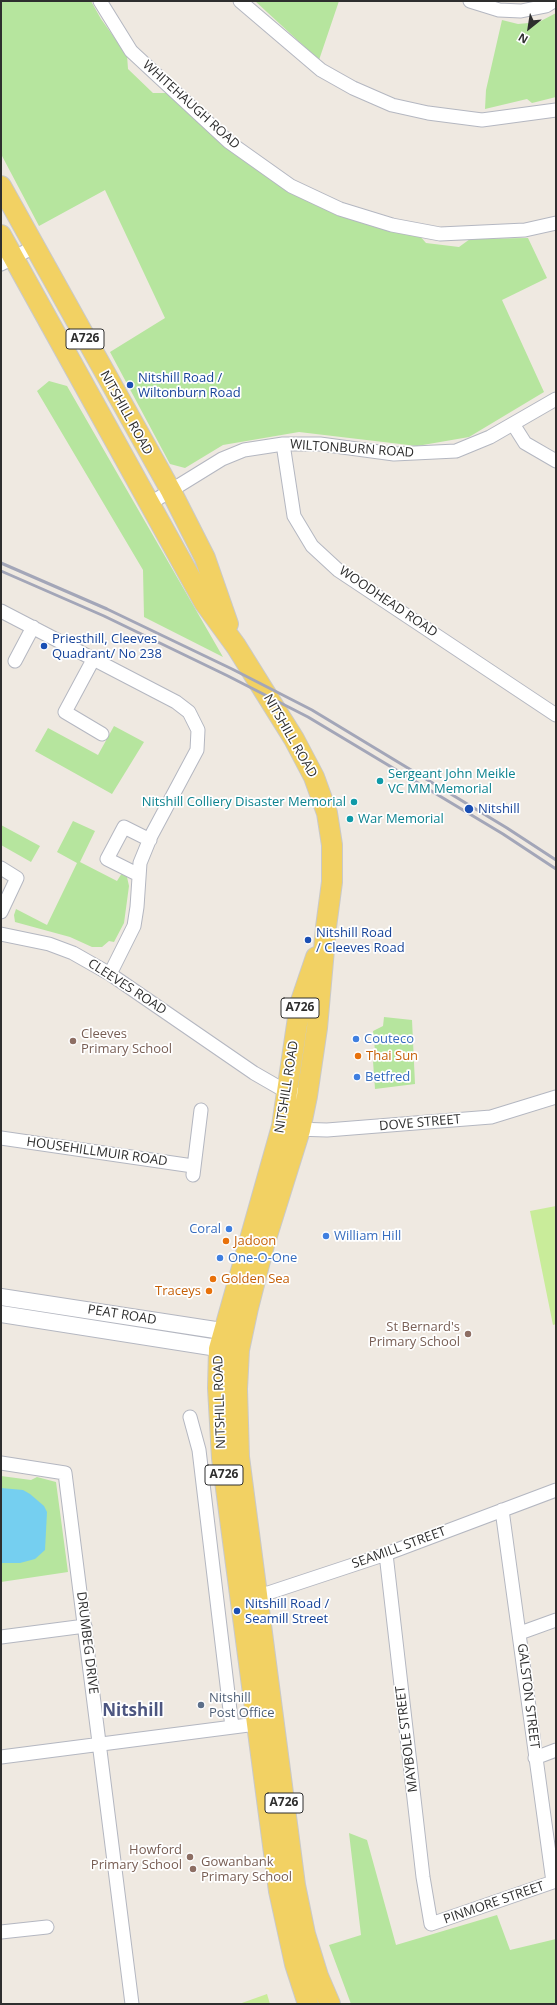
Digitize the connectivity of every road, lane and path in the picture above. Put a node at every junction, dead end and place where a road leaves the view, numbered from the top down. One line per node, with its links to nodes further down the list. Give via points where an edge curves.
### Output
1 (100, 1): 7 (street, WHITEHAUGH ROAD, via 132,51 229,142 291,186 340,209 392,225 440,234 525,230)
2 (240, 1): 5 (street, via 322,70 353,88 392,105 482,120)
3 (470, 1): 4 (street, via 499,10 521,11 546,6)
4 (554, 1)
5 (556, 110)
6 (1, 186): 9 (main road, NITSHILL ROAD / A726)
7 (556, 223)
8 (1, 235): 10 (main road, NITSHILL ROAD / A726)
9 (34, 246): 10 (street); 15 (main road, NITSHILL ROAD / A726)
10 (7, 261): 16 (main road, NITSHILL ROAD / A726)
11 (556, 399): 12 (street, WILTONBURN ROAD)
12 (513, 424): 13 (street, WILTONBURN ROAD, via 456,451 394,454 320,444); 14 (street, via 525,442)
13 (282, 444): 15 (street, WILTONBURN ROAD, via 244,450 222,459); 22 (street, WOODHEAD ROAD, via 294,516 312,546 338,570)
14 (556, 461)
15 (171, 491): 16 (street, WILTONBURN ROAD); 19 (main road, NITSHILL ROAD / A726, via 205,558)
16 (149, 504): 19 (main road, NITSHILL ROAD / A726, via 204,602)
17 (1, 611): 18 (street)
18 (33, 627): 20 (street); 21 (street)
19 (236, 646): 28 (main road, NITSHILL ROAD / A726, via 294,739 321,794 327,813 332,862)
20 (94, 658): 23 (street, via 65,712); 24 (street, via 176,702 189,712 198,730 197,750)
21 (15, 661)
22 (556, 715)
23 (102, 734)
24 (150, 840): 26 (street, via 140,863); 26 (street, via 124,826 107,859)
25 (1, 868): 27 (street, via 17,878)
26 (139, 875): 30 (street, via 134,926)
27 (1, 912)
28 (326, 927): 31 (main road, NITSHILL ROAD / A726, via 300,1004); 32 (main road, NITSHILL ROAD / A726, via 320,1007)
29 (1, 934): 30 (street, CLEEVES ROAD, via 49,944 73,953)
30 (110, 974): 31 (street, CLEEVES ROAD, via 254,1073)
31 (287, 1092): 32 (street, CLEEVES ROAD); 35 (main road, NITSHILL ROAD / A726)
32 (307, 1096): 35 (main road, NITSHILL ROAD / A726)
33 (556, 1098): 35 (street, DOVE STREET, via 491,1117 327,1130)
34 (201, 1110): 36 (street, HOUSEHILLMUIR ROAD, via 193,1171)
35 (291, 1128): 39 (main road, NITSHILL ROAD / A726); 40 (main road, NITSHILL ROAD / A726)
36 (1, 1138)
37 (1, 1297): 39 (street, PEAT ROAD)
38 (1, 1314): 39 (street, PEAT ROAD)
39 (221, 1340): 40 (street, PEAT ROAD); 46 (main road, NITSHILL ROAD / A726, via 219,1426)
40 (241, 1342): 46 (main road, NITSHILL ROAD / A726, via 237,1389)
41 (190, 1416): 52 (street, via 199,1450)
42 (1, 1463): 48 (street, DRUMBEG DRIVE, via 65,1473)
43 (556, 1490): 44 (street, SEAMILL STREET)
44 (502, 1510): 45 (street, SEAMILL STREET); 49 (street, GALSTON STREET)
45 (386, 1554): 46 (street, SEAMILL STREET); 58 (street, MAYBOLE STREET, via 423,1877)
46 (249, 1599): 51 (main road, NITSHILL ROAD / A726)
47 (556, 1620): 49 (street)
48 (85, 1626): 50 (street); 53 (street, DRUMBEG DRIVE)
49 (520, 1633): 56 (street, GALSTON STREET)
50 (1, 1637)
51 (266, 1723): 52 (street); 62 (main road, NITSHILL ROAD / A726, via 279,1891 295,1964); 63 (main road, NITSHILL ROAD / A726, via 305,1934)
52 (232, 1727): 53 (street)
53 (99, 1744): 55 (street); 61 (street, DRUMBEG DRIVE)
54 (556, 1750): 56 (street)
55 (1, 1757)
56 (535, 1758): 57 (street, GALSTON STREET)
57 (554, 1882): 58 (street, PINMORE STREET)
58 (431, 1924)
59 (47, 1927): 60 (street)
60 (1, 1932)
61 (132, 2004)
62 (308, 2004)
63 (330, 2004)

